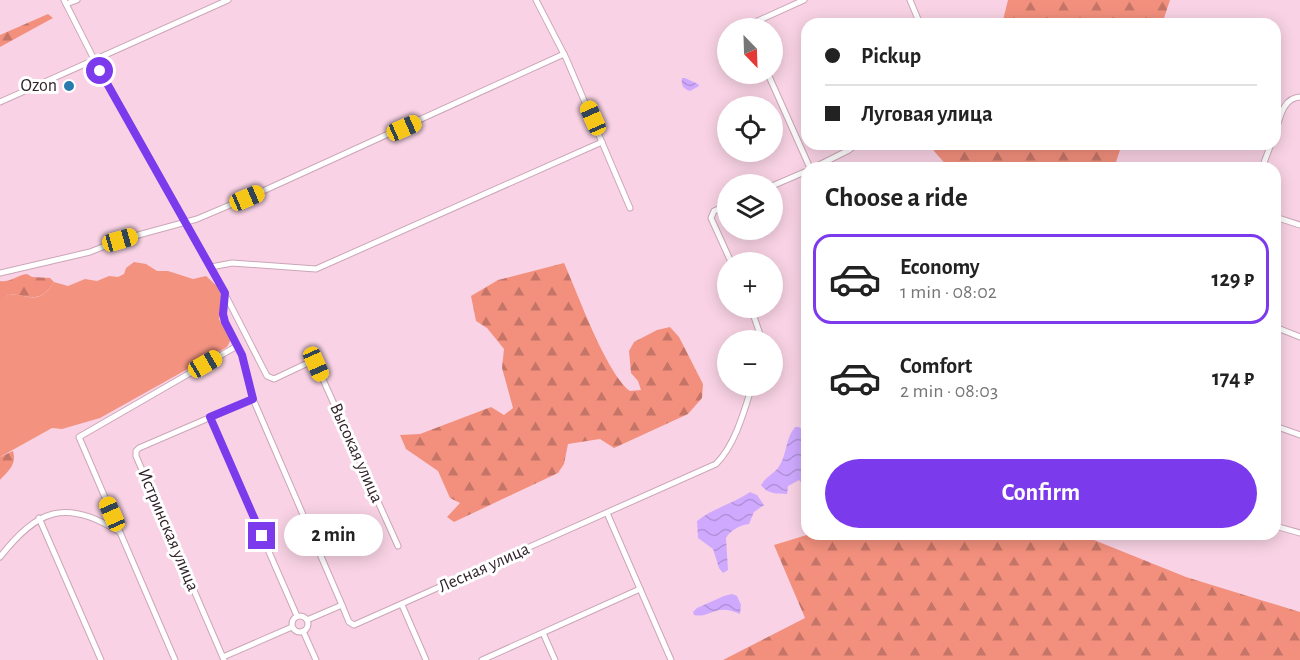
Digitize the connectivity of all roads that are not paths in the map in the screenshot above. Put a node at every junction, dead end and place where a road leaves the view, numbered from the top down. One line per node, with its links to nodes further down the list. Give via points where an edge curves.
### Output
1 (77, 0): 6 (street)
2 (228, 0): 10 (street)
3 (536, 0): 9 (street)
4 (804, 0): 7 (street)
5 (910, 0): 8 (street)
6 (65, 2): 10 (street)
7 (764, 18)
8 (918, 18)
9 (564, 54): 15 (street); 24 (street)
10 (93, 59): 13 (street); 24 (street)
11 (772, 84): 16 (street)
12 (1300, 97): 14 (street, via 1286,102)
13 (0, 102)
14 (1281, 117)
15 (602, 142): 21 (street); 27 (street, via 316,269 232,263)
16 (801, 149)
17 (849, 150): 18 (street)
18 (824, 162)
19 (801, 173): 20 (street)
20 (783, 181)
21 (630, 208)
22 (717, 210): 26 (street, via 711,218)
23 (1281, 219): 25 (street)
24 (186, 222): 27 (street); 28 (street, via 90,252)
25 (1300, 225)
26 (717, 231)
27 (211, 267): 29 (street)
28 (0, 273)
29 (225, 293): 32 (street, via 223,314); 43 (street, Высокая улица, via 267,376 274,379 310,362 316,364)
30 (1281, 329): 31 (street)
31 (1300, 337)
32 (237, 345): 34 (street); 41 (street, via 79,437)
33 (748, 396): 38 (street, Лесная улица, via 732,441 716,464)
34 (253, 399): 35 (street, Истринская улица); 46 (street)
35 (210, 417): 48 (street); 53 (street, Истринская улица, via 136,452)
36 (1281, 428): 37 (street)
37 (1300, 435)
38 (607, 513): 45 (street); 47 (street, Лесная улица)
39 (39, 518): 41 (street, via 58,513 80,515 100,520); 44 (street); 54 (street)
40 (1281, 528): 42 (street)
41 (120, 532): 55 (street)
42 (1300, 533)
43 (398, 546)
44 (0, 557)
45 (640, 589): 52 (street); 60 (street)
46 (342, 605): 47 (street, Лесная улица, via 354,625); 49 (street)
47 (402, 605): 57 (street)
48 (297, 616): 49 (street); 50 (street)
49 (307, 620): 51 (street)
50 (292, 627): 51 (street); 53 (street)
51 (303, 631): 56 (street)
52 (543, 633): 58 (street); 59 (street)
53 (223, 659)
54 (101, 660)
55 (175, 660)
56 (316, 660)
57 (426, 660)
58 (482, 660)
59 (555, 660)
60 (670, 660)

